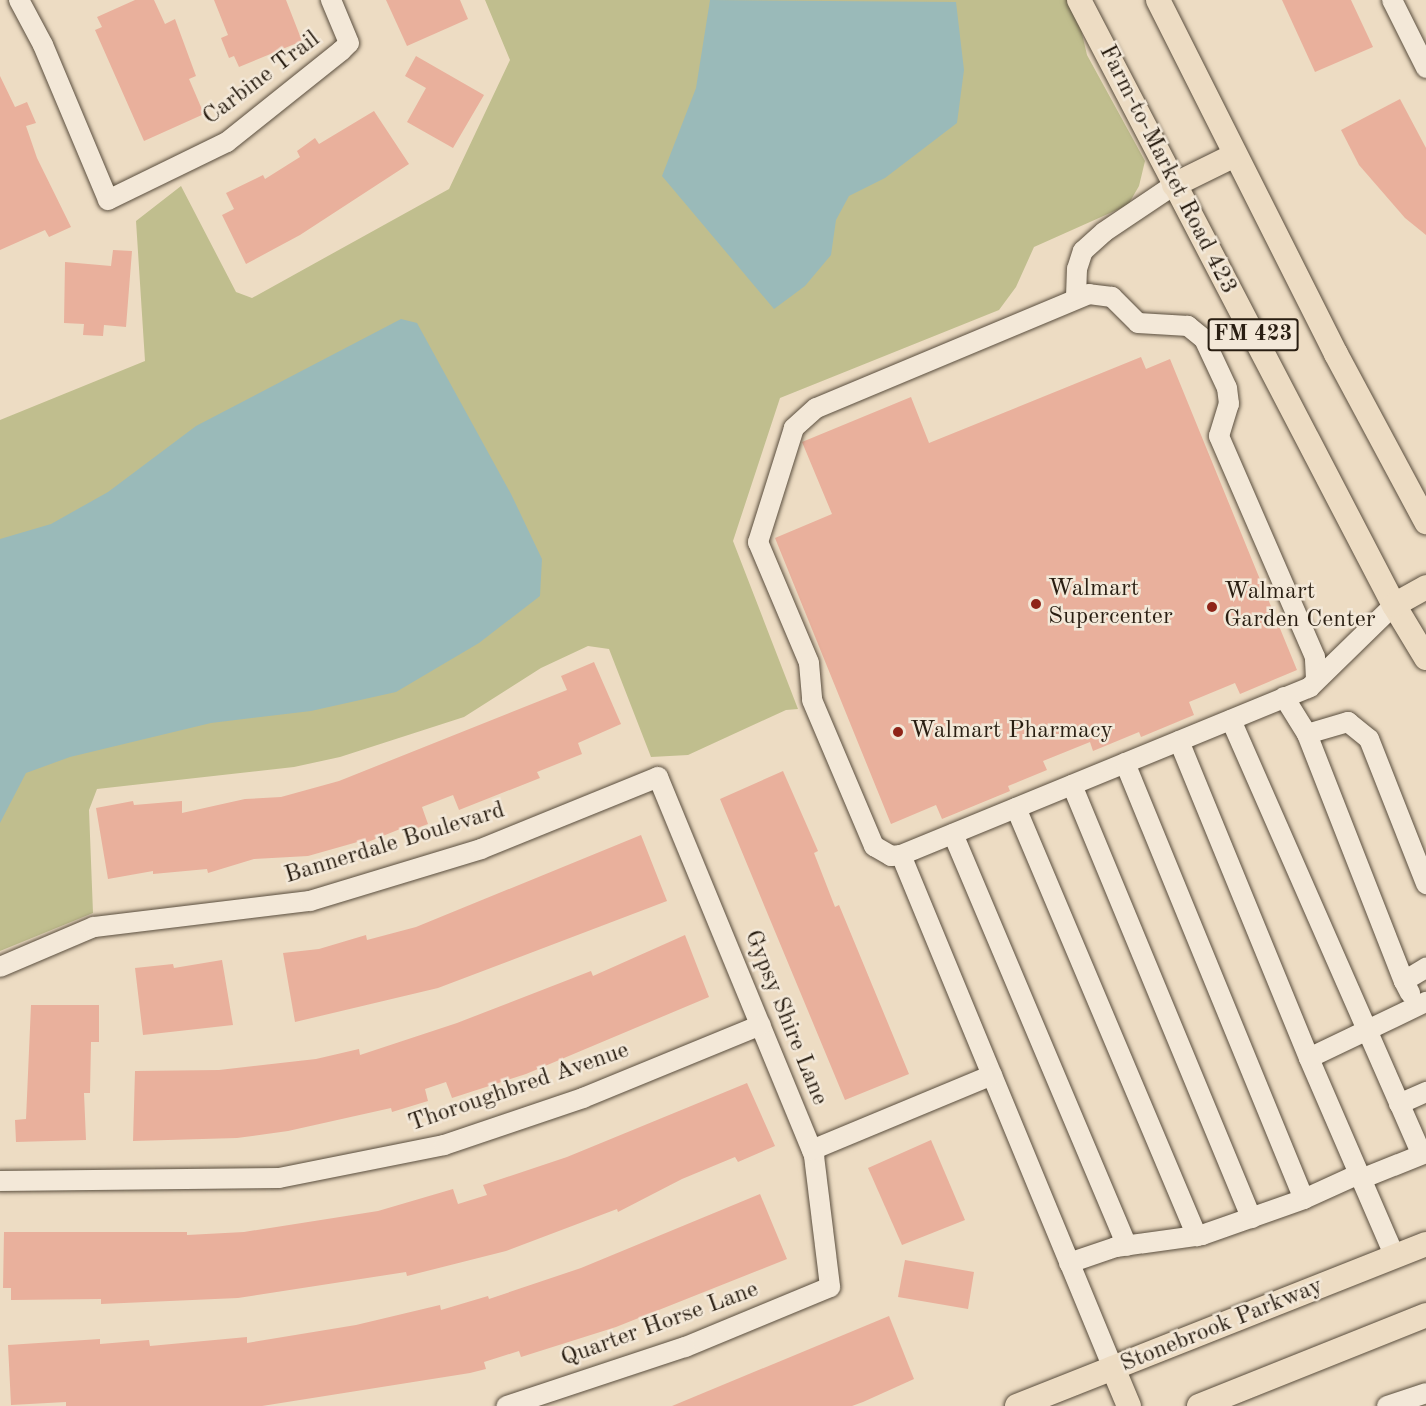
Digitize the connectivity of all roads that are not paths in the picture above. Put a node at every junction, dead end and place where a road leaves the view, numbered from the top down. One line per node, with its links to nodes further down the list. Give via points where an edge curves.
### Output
1 (19, 0): 2 (street, Carbine Trail, via 43,45 108,200 227,142 349,44)
2 (331, 0)
3 (1079, 0): 9 (main road, Farm-to-Market Road 423 / FM 423)
4 (1158, 0): 8 (main road, FM 423)
5 (1392, 0): 6 (street)
6 (1420, 46): 7 (street)
7 (1426, 68)
8 (1235, 154): 9 (main road); 11 (main road, FM 423)
9 (1174, 185): 10 (street, via 1104,232 1083,251 1077,269); 13 (main road, Farm-to-Market Road 423 / FM 423)
10 (1076, 297): 15 (street, via 1101,293 1112,297 1138,323 1188,326 1204,339 1227,388 1229,404 1219,436 1315,657); 25 (street, via 803,416 794,428 762,522 758,542 808,663 812,700 874,846 891,856)
11 (1426, 522)
12 (1426, 587): 13 (main road)
13 (1394, 605): 14 (main road, Farm-to-Market Road 423 / FM 423); 15 (street)
14 (1426, 658)
15 (1316, 679): 16 (street, via 1310,687)
16 (1284, 697): 17 (street); 18 (street)
17 (1231, 720): 19 (street); 32 (street)
18 (1306, 734): 26 (street, via 1348,722 1369,739); 29 (street)
19 (1179, 741): 20 (street); 33 (street)
20 (1125, 763): 22 (street); 41 (street)
21 (658, 777): 27 (street, Bannerdale Boulevard, via 481,849 310,901 94,927); 31 (street, Gypsy Shire Lane)
22 (1072, 785): 23 (street); 42 (street)
23 (1016, 808): 24 (street); 43 (street)
24 (953, 834): 25 (street); 45 (street)
25 (901, 855): 34 (street)
26 (1426, 884)
27 (0, 967)
28 (1426, 968): 29 (street)
29 (1404, 981): 30 (street)
30 (1421, 1004): 32 (street)
31 (761, 1025): 37 (street, Gypsy Shire Lane); 40 (street, Thoroughbred Avenue, via 583,1098 444,1145 279,1178)
32 (1366, 1031): 33 (street); 36 (street)
33 (1309, 1058): 39 (street)
34 (992, 1075): 37 (street); 47 (street)
35 (1426, 1092): 36 (street)
36 (1399, 1104): 38 (street)
37 (812, 1150): 48 (street, Gypsy Shire Lane)
38 (1423, 1153): 39 (street)
39 (1360, 1177): 41 (street); 46 (street)
40 (0, 1181)
41 (1304, 1199): 42 (street)
42 (1251, 1218): 43 (street)
43 (1197, 1236): 45 (street)
44 (1426, 1244): 46 (main road, Stonebrook Parkway)
45 (1127, 1246): 47 (street)
46 (1395, 1257): 50 (main road, Stonebrook Parkway)
47 (1069, 1263): 50 (street)
48 (830, 1287): 52 (street, Quarter Horse Lane, via 685,1347)
49 (1426, 1314): 55 (main road)
50 (1113, 1368): 53 (main road, Stonebrook Parkway); 54 (main road)
51 (1426, 1393): 56 (street)
52 (507, 1406)
53 (1017, 1406)
54 (1129, 1406)
55 (1199, 1406)
56 (1387, 1406)

